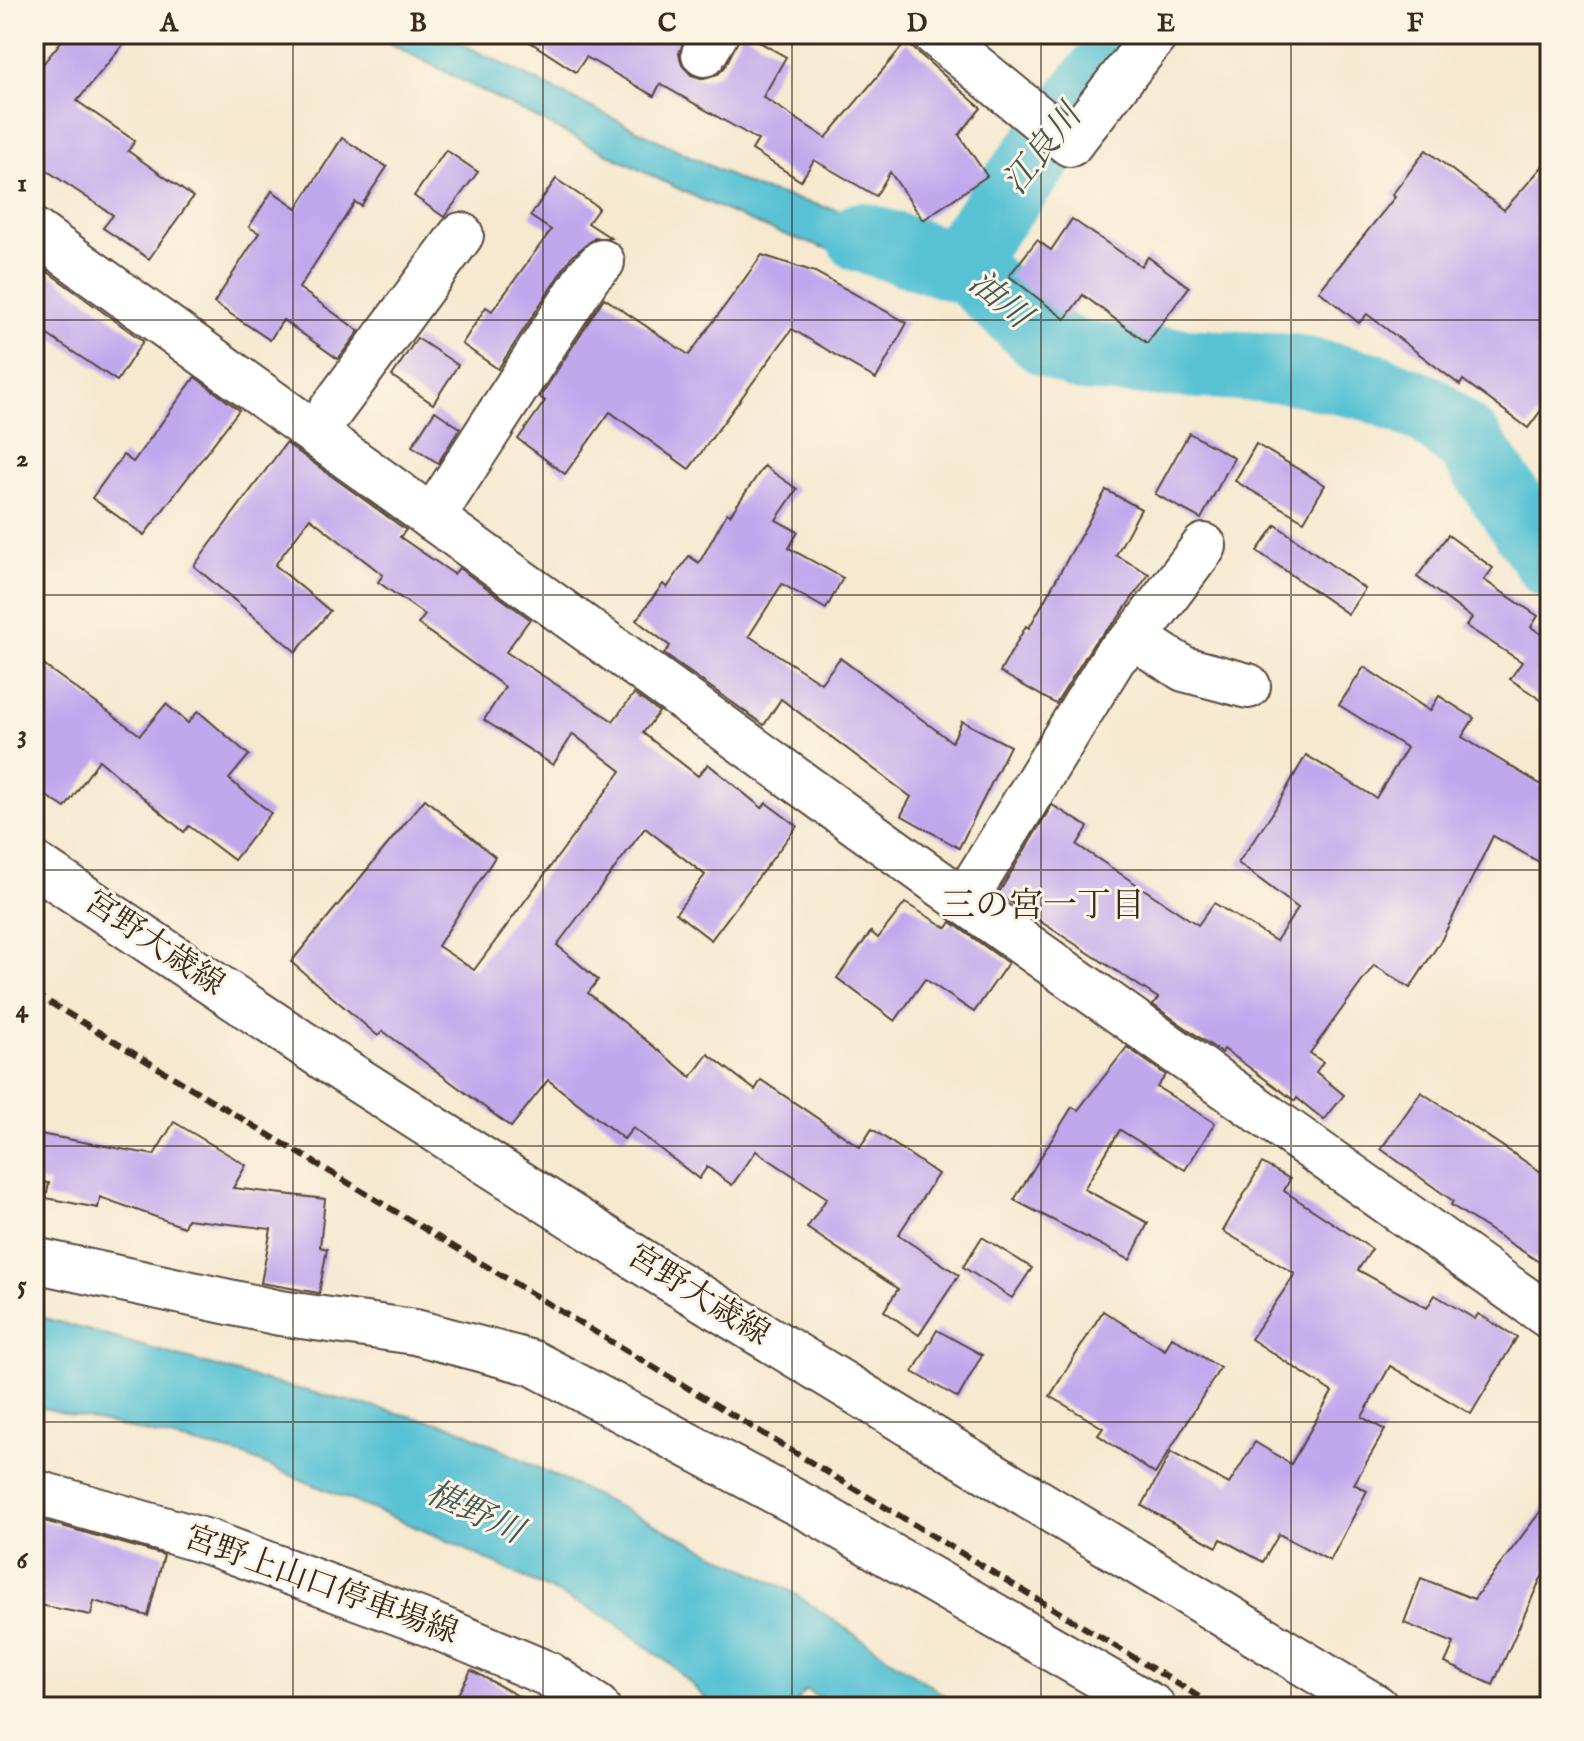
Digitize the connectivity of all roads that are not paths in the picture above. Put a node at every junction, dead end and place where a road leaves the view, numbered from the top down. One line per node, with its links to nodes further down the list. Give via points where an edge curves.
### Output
1 (935, 34): 2 (street, via 1070,144)
2 (1156, 34)
3 (34, 231): 6 (street)
4 (461, 235): 6 (street)
5 (602, 262): 7 (street)
6 (315, 432): 7 (street)
7 (432, 518): 12 (street)
8 (1204, 546): 9 (street)
9 (1135, 638): 10 (street, via 1184,669); 12 (street, via 1115,656)
10 (1248, 686)
11 (34, 864): 18 (street, 宮野大歳線, via 657,1271)
12 (964, 901): 14 (street)
13 (34, 1260): 17 (street, via 280,1313 415,1332 533,1363 820,1515)
14 (1550, 1317)
15 (34, 1492): 16 (street, 宮野上山口停車場線, via 208,1542 427,1623 548,1674)
16 (597, 1707)
17 (1153, 1707)
18 (1376, 1707)

